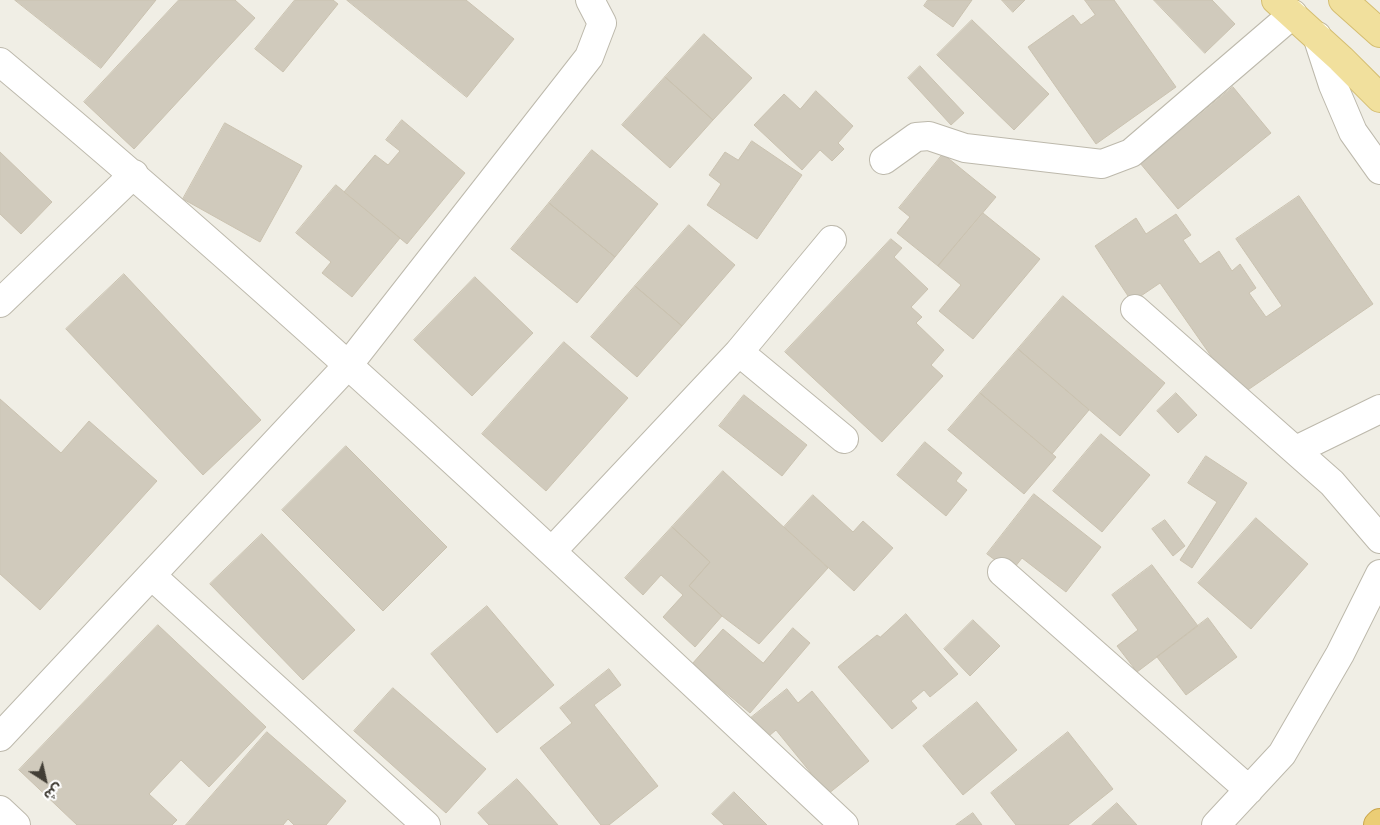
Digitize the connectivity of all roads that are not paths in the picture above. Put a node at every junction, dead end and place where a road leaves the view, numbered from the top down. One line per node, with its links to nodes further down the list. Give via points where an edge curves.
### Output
1 (590, 0): 15 (street, via 602,23 589,57)
2 (1344, 0): 4 (main road)
3 (1284, 7): 5 (main road); 8 (street, via 1132,152 1102,164 965,148 929,136 916,137)
4 (1380, 33)
5 (1317, 36): 7 (main road); 9 (street, via 1353,132)
6 (0, 62): 10 (street)
7 (1380, 98)
8 (884, 160)
9 (1380, 170)
10 (134, 174): 12 (street); 15 (street)
11 (832, 240): 14 (street)
12 (0, 303)
13 (1135, 309): 18 (street)
14 (739, 352): 17 (street); 20 (street)
15 (350, 364): 20 (street); 23 (street)
16 (1380, 409): 18 (street)
17 (844, 439)
18 (1296, 450): 19 (street, via 1332,483)
19 (1380, 540)
20 (552, 552): 29 (street)
21 (1002, 572): 25 (street)
22 (1380, 574): 25 (street, via 1340,654 1282,754)
23 (152, 576): 24 (street); 28 (street)
24 (0, 737)
25 (1249, 790): 30 (street)
26 (0, 810): 27 (street)
27 (16, 825)
28 (426, 825)
29 (844, 825)
30 (1216, 825)

